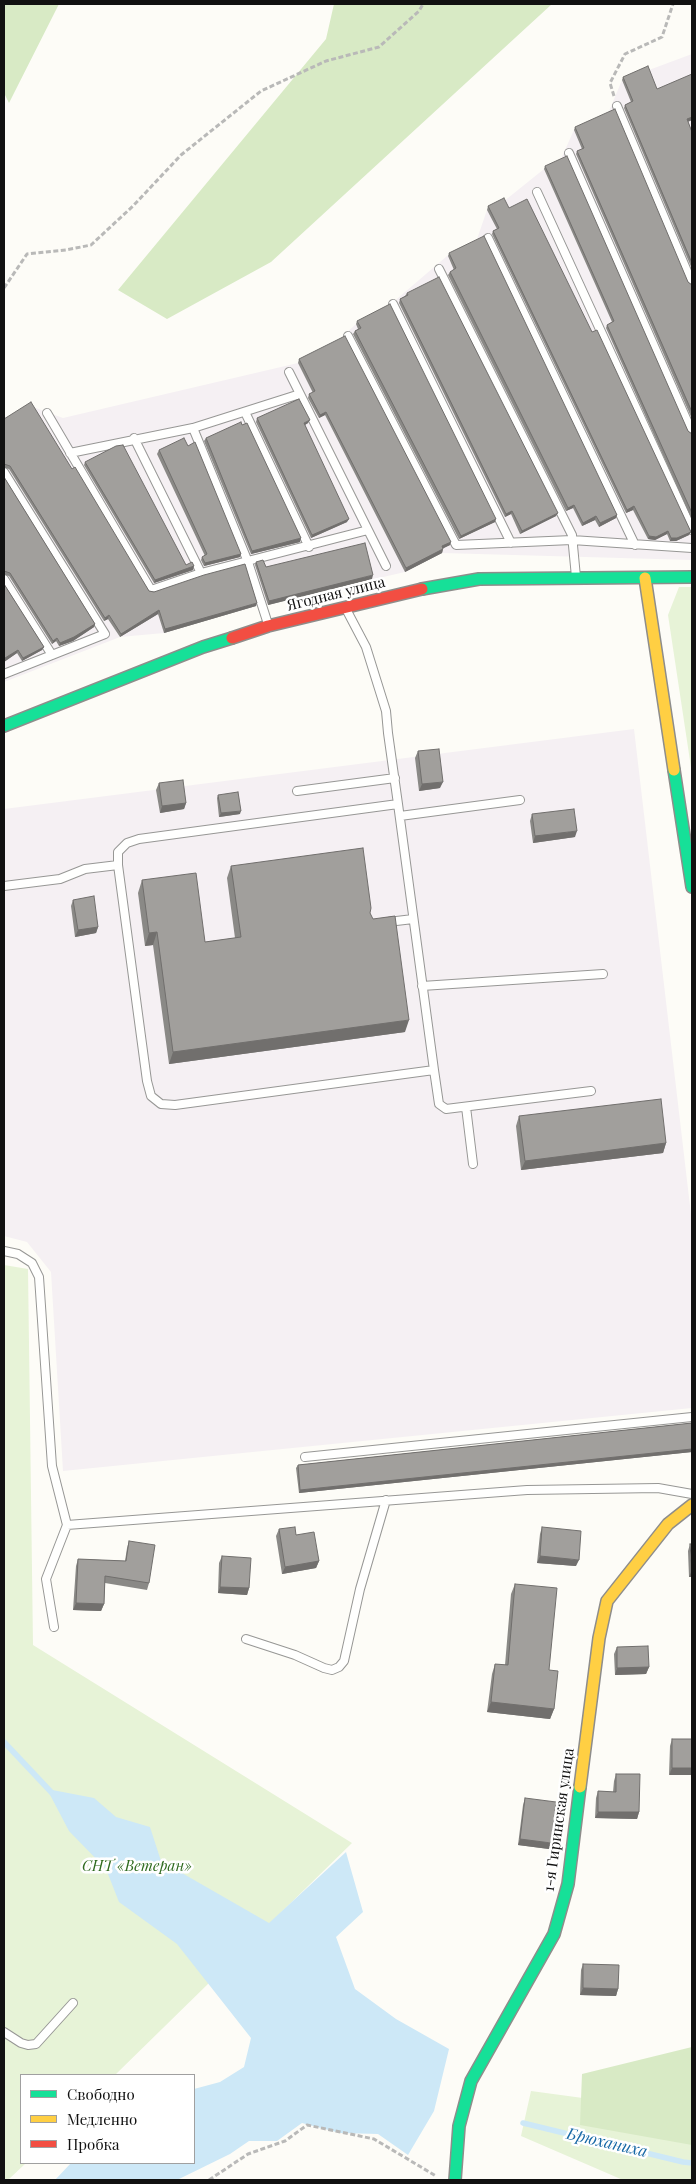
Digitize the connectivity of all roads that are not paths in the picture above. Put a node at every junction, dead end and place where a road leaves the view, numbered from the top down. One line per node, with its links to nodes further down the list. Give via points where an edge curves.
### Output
1 (617, 106): 6 (lane)
2 (569, 153): 14 (lane)
3 (537, 192): 19 (lane)
4 (488, 238): 22 (lane)
5 (439, 269): 20 (lane)
6 (692, 283)
7 (393, 304): 21 (lane)
8 (348, 336): 21 (lane, via 456,545)
9 (289, 372): 10 (lane)
10 (300, 394): 11 (lane); 18 (lane)
11 (246, 412): 13 (lane); 23 (lane)
12 (47, 413): 16 (lane)
13 (193, 428): 15 (lane); 25 (lane)
14 (692, 432)
15 (134, 438): 16 (lane); 27 (lane)
16 (70, 453): 27 (lane, via 151,590)
17 (4, 472): 34 (lane, via 105,634)
18 (368, 530): 23 (lane); 26 (lane)
19 (692, 530)
20 (572, 540): 21 (lane); 22 (lane); 28 (lane)
21 (511, 543)
22 (635, 545): 24 (lane)
23 (309, 547): 25 (lane)
24 (692, 548)
25 (248, 562): 27 (lane); 33 (lane)
26 (386, 566)
27 (200, 573)
28 (576, 577): 30 (street, Ягодная улица); 32 (street, Ягодная улица, via 480,579 408,591)
29 (692, 577): 30 (street, Ягодная улица)
30 (645, 578): 44 (street)
31 (4, 579): 34 (lane)
32 (345, 607): 33 (street, Ягодная улица); 37 (lane, via 366,647 386,712)
33 (268, 626): 36 (street, Ягодная улица, via 167,660)
34 (52, 655): 35 (lane)
35 (4, 674)
36 (4, 726)
37 (395, 778): 38 (lane); 40 (lane)
38 (297, 791)
39 (520, 800): 41 (lane)
40 (398, 804): 41 (lane); 42 (lane, via 139,839 118,852)
41 (400, 816): 45 (lane)
42 (118, 864): 43 (lane, via 85,869 60,879); 49 (lane, via 147,1081 151,1096 161,1104 175,1105)
43 (4, 886)
44 (692, 887)
45 (413, 918): 46 (lane); 48 (lane)
46 (380, 923)
47 (603, 974): 48 (lane)
48 (422, 986): 49 (lane)
49 (434, 1070): 51 (lane, via 440,1104 446,1109)
50 (591, 1091): 51 (lane)
51 (466, 1108): 52 (lane)
52 (473, 1164)
53 (4, 1251): 59 (lane, via 18,1254 32,1263 39,1277 52,1466)
54 (692, 1417): 55 (lane)
55 (305, 1457)
56 (692, 1494): 57 (lane, via 658,1488 527,1490)
57 (386, 1500): 59 (lane); 61 (lane, via 360,1589 344,1661 339,1668 324,1668)
58 (692, 1505): 64 (street, 1-я Гиринская улица, via 668,1524 607,1601 599,1638 568,1884 554,1934 471,2081 459,2126)
59 (67, 1525): 60 (lane, via 46,1579)
60 (54, 1627)
61 (246, 1639)
62 (73, 2003): 63 (lane, via 36,2044 21,2043)
63 (4, 2032)
64 (455, 2180)

